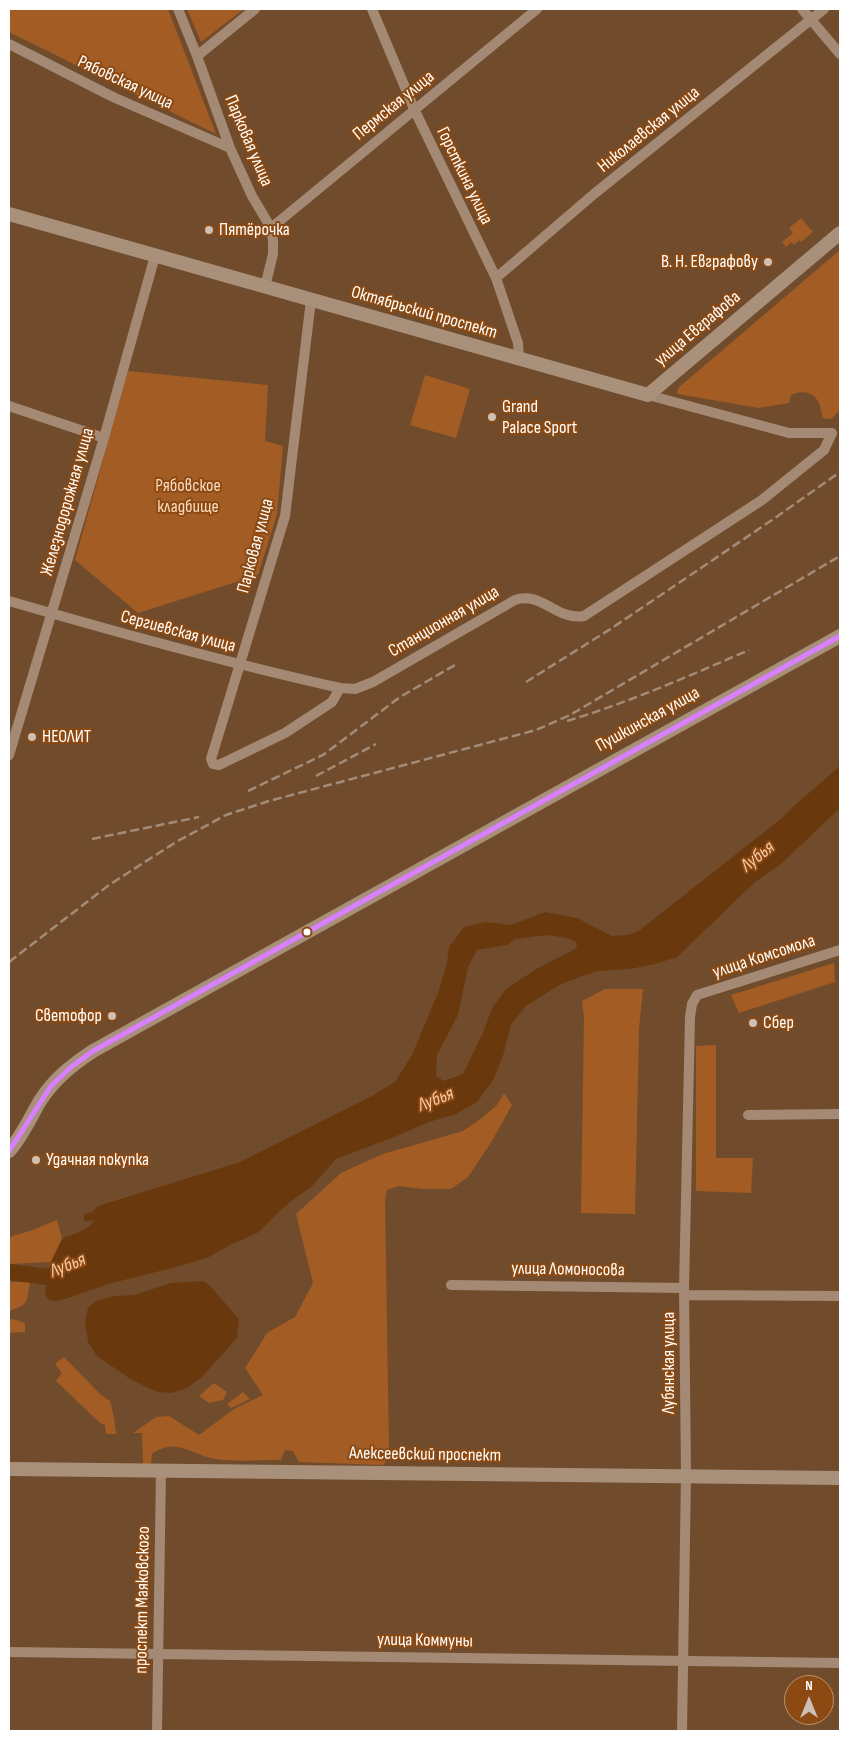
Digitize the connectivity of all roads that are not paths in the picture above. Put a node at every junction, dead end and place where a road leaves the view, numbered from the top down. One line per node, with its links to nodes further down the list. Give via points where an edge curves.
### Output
1 (178, 9): 10 (street, Парковая улица)
2 (255, 9): 10 (street)
3 (372, 9): 11 (street, Горсткина улица)
4 (537, 9): 11 (street, Пермская улица)
5 (802, 9): 7 (street)
6 (824, 9): 7 (street, Николаевская улица)
7 (811, 19): 9 (street); 17 (street, Николаевская улица, via 594,194)
8 (9, 44): 12 (street, Рябовская улица, via 113,97)
9 (840, 54)
10 (197, 56): 12 (street, Парковая улица)
11 (415, 111): 14 (street, Пермская улица); 17 (street, Горсткина улица)
12 (230, 148): 14 (street, Парковая улица)
13 (9, 214): 16 (street, Октябрьский проспект)
14 (270, 228): 18 (street, Парковая улица, via 273,254)
15 (840, 233): 21 (street, улица Евграфова)
16 (155, 256): 18 (street, Октябрьский проспект); 24 (street, Железнодорожная улица)
17 (496, 278): 20 (street, Горсткина улица, via 518,343)
18 (265, 287): 19 (street, Октябрьский проспект)
19 (311, 300): 20 (street, Октябрьский проспект); 28 (street, Парковая улица, via 284,516)
20 (519, 359): 21 (street, Октябрьский проспект)
21 (648, 395): 23 (street, Октябрьский проспект, via 790,433)
22 (9, 406): 24 (street)
23 (832, 433): 29 (street, Станционная улица, via 824,450 762,500 584,616 565,615 532,598 523,597 373,682 355,689)
24 (104, 438): 26 (street, Железнодорожная улица)
25 (9, 601): 26 (street, Сергиевская улица)
26 (52, 615): 28 (street, Сергиевская улица); 30 (street, Железнодорожная улица)
27 (840, 636): 35 (street, Пушкинская улица, via 93,1051 74,1063 53,1084)
28 (239, 665): 29 (street, Сергиевская улица); 29 (street, Парковая улица, via 211,758 213,764 285,734 332,702)
29 (340, 688)
30 (9, 755)
31 (840, 950): 32 (street, улица Комсомола)
32 (697, 995): 37 (street, Лубянская улица, via 690,1017)
33 (748, 1114): 34 (street)
34 (840, 1114)
35 (9, 1150)
36 (451, 1285): 37 (street, улица Ломоносова)
37 (684, 1291): 38 (street, улица Ломоносова); 41 (street, Лубянская улица)
38 (840, 1296)
39 (9, 1469): 40 (street, Алексеевский проспект)
40 (161, 1470): 41 (street, Алексеевский проспект); 44 (street, проспект Маяковского)
41 (686, 1475): 42 (street, Алексеевский проспект); 45 (street, Лубянская улица)
42 (840, 1478)
43 (9, 1652): 44 (street, улица Коммуны)
44 (159, 1654): 45 (street, улица Коммуны); 47 (street, проспект Маяковского)
45 (683, 1661): 46 (street, улица Коммуны); 48 (street, Лубянская улица)
46 (840, 1663)
47 (157, 1731)
48 (682, 1731)

